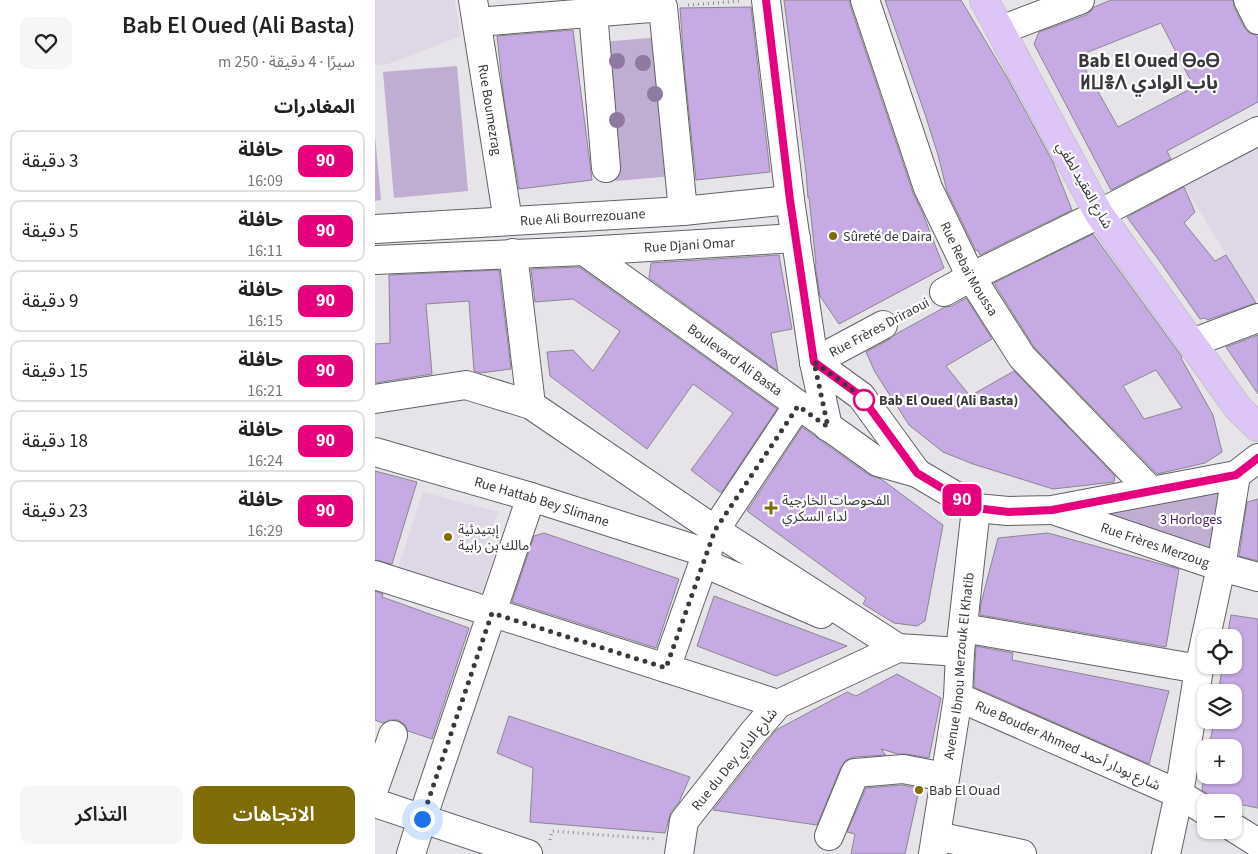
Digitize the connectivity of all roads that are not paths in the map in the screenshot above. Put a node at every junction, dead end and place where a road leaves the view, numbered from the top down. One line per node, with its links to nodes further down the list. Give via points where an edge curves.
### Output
1 (757, 0): 12 (street)
2 (865, 0): 21 (street, Rue Rebaï Moussa, via 928,188)
3 (984, 0): 9 (main road, شارع العقيد لطفي)
4 (1080, 0): 9 (street)
5 (1247, 0): 8 (street)
6 (475, 11): 7 (street); 15 (street, Rue Boumezrag)
7 (593, 12): 11 (street); 13 (street, via 663,7)
8 (1258, 20)
9 (1001, 30): 14 (main road, شارع العقيد لطفي)
10 (1258, 132): 14 (street)
11 (606, 168)
12 (790, 200): 13 (street, Rue Ali Bourrezouane); 17 (street)
13 (683, 211): 15 (street, Rue Ali Bourrezouane)
14 (1099, 214): 21 (street); 25 (main road, شارع العقيد لطفي)
15 (508, 221): 16 (street, Rue Ali Bourrezouane)
16 (375, 229)
17 (796, 238): 18 (street, Rue Djani Omar); 26 (street)
18 (584, 251): 19 (street); 29 (street, Boulevard Ali Basta)
19 (513, 253): 20 (street); 28 (street)
20 (375, 260)
21 (971, 277): 22 (street); 38 (street, Rue Rebaï Moussa, via 1021,357)
22 (944, 292)
23 (1258, 318): 25 (street)
24 (883, 325): 26 (street, Rue Frères Driraoui)
25 (1191, 343): 30 (main road, شارع العقيد لطفي)
26 (814, 362): 31 (street); 36 (street, via 861,396)
27 (375, 399): 28 (street, via 466,385)
28 (531, 405): 42 (street)
29 (798, 406): 31 (street, Boulevard Ali Basta); 42 (street)
30 (1238, 408): 32 (main road, شارع العقيد لطفي); 33 (street)
31 (828, 427): 36 (street, Boulevard Ali Basta, via 878,462)
32 (1258, 427)
33 (1258, 452)
34 (375, 453): 39 (street, Rue Hattab Bey Slimane)
35 (1258, 458): 37 (street, Boulevard Ali Basta)
36 (917, 473): 40 (street, Boulevard Ali Basta)
37 (1236, 475): 38 (street, Boulevard Ali Basta); 43 (street)
38 (1151, 491): 41 (street, Boulevard Ali Basta)
39 (531, 498): 42 (street, Rue Hattab Bey Slimane); 46 (street)
40 (975, 508): 41 (street, Boulevard Ali Basta, via 1009,512); 48 (street, Avenue Ibnou Merzouk El Khatib)
41 (1052, 510): 43 (street, Rue Frères Merzoug)
42 (709, 549): 49 (street); 50 (street)
43 (1221, 567): 45 (street, Rue Frères Merzoug); 47 (street)
44 (375, 575): 46 (street)
45 (1258, 577)
46 (492, 613): 50 (street); 61 (street)
47 (1208, 629)
48 (962, 640): 49 (street); 51 (street); 53 (street, Avenue Ibnou Merzouk El Khatib)
49 (898, 648): 54 (street, Rue du Dey شارع الداي)
50 (666, 668): 54 (street)
51 (1197, 669)
52 (1198, 674): 58 (street)
53 (958, 697): 56 (street, Avenue Ibnou Merzouk El Khatib); 58 (street, Rue Bouder Ahmed شارع بودار أحمد)
54 (778, 704): 66 (street, Rue du Dey شارع الداي, via 684,821)
55 (393, 735): 57 (street)
56 (945, 777): 63 (street, via 903,769 855,773); 65 (street, Avenue Ibnou Merzouk El Khatib)
57 (375, 786)
58 (1179, 794): 60 (street, Rue Bouder Ahmed شارع بودار أحمد); 70 (street)
59 (375, 803): 61 (street)
60 (1197, 805)
61 (422, 819): 67 (street); 68 (street)
62 (1242, 833): 64 (street)
63 (829, 836)
64 (1258, 843)
65 (934, 845): 69 (street)
66 (680, 848)
67 (538, 850)
68 (411, 854)
69 (1022, 854)
70 (1166, 854)

